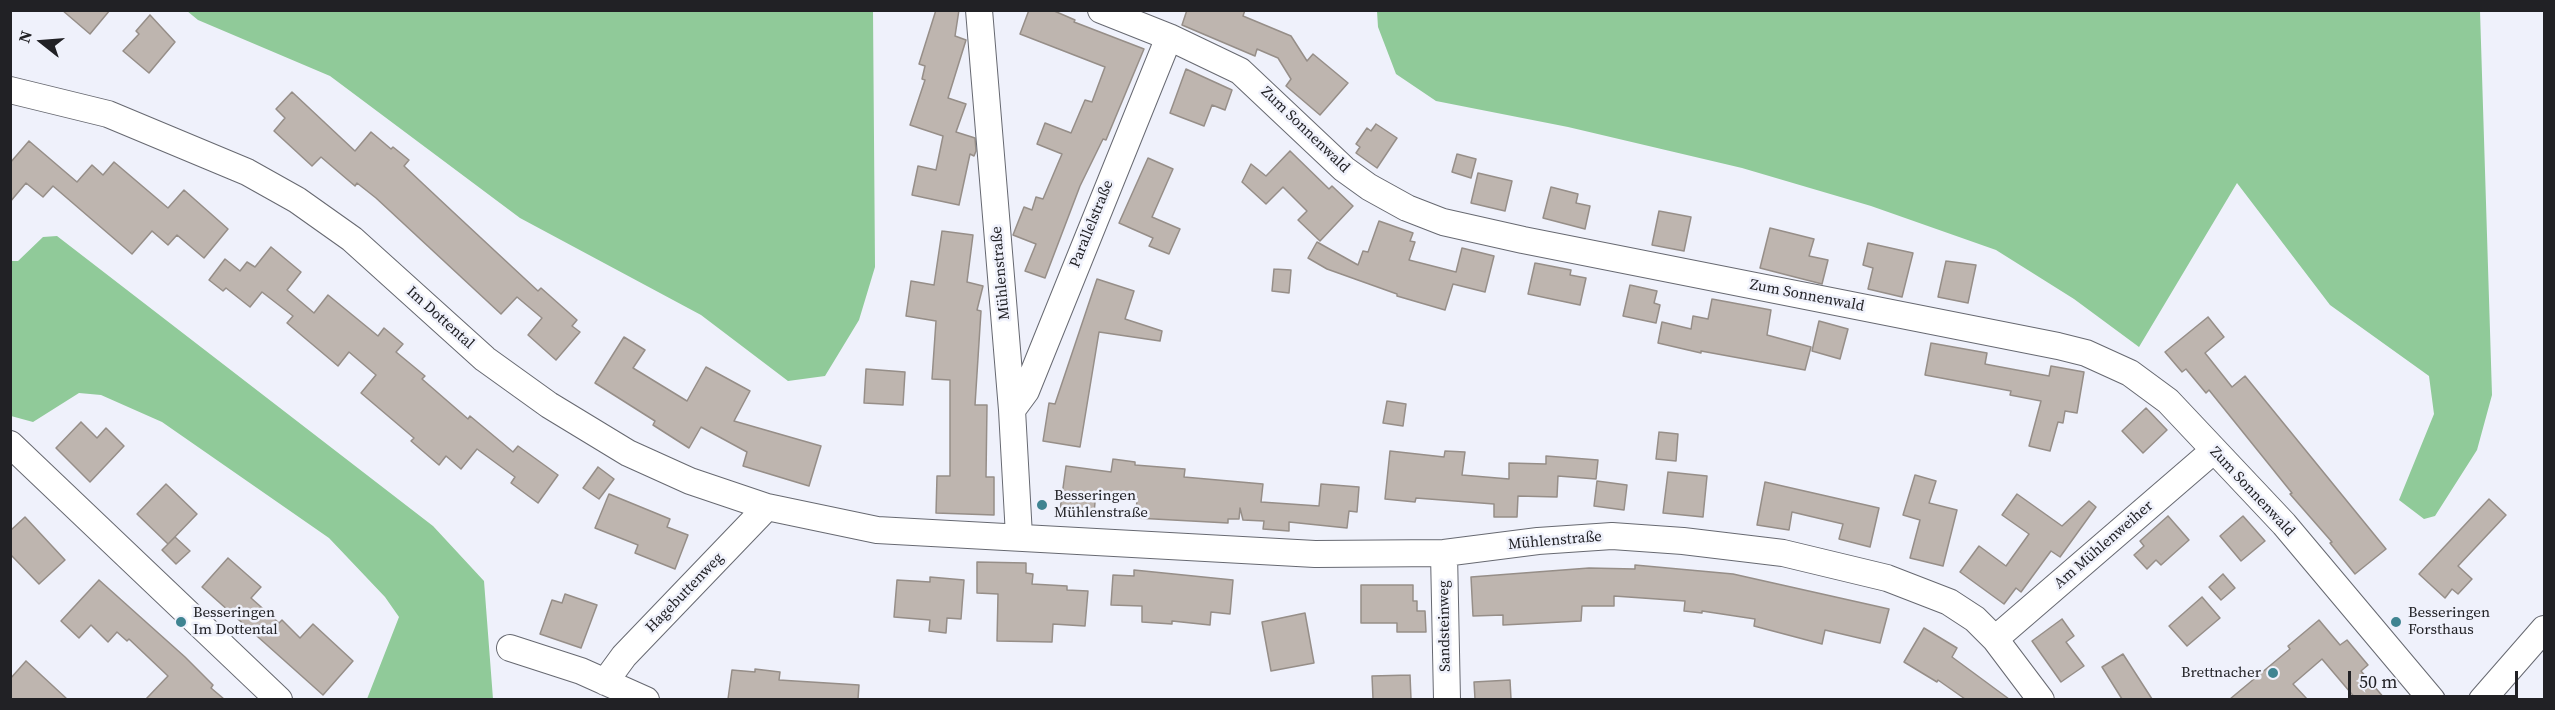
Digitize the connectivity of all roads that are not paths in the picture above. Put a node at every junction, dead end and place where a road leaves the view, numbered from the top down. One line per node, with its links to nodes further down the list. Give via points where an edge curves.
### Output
1 (979, 10): 5 (street, Mühlenstraße)
2 (1101, 10): 3 (street, Zum Sonnenwald)
3 (1170, 37): 5 (street, Parallelstraße, via 1026,391); 7 (street, Zum Sonnenwald, via 1240,71 1344,169 1407,208 1443,222 1523,240 2086,353 2149,386 2176,409)
4 (10, 90): 8 (street, Im Dottental, via 108,114 247,172 297,200 352,239 485,359 549,405 628,453 690,481)
5 (1012, 410): 10 (street, Mühlenstraße)
6 (10, 444): 16 (street)
7 (2213, 451): 13 (street, Am Mühlenweiher); 20 (street, Zum Sonnenwald, via 2284,524)
8 (767, 507): 9 (street, Im Dottental); 15 (street, Hagebuttenweg, via 624,656)
9 (877, 530): 10 (street, Mühlenstraße)
10 (1019, 536): 11 (street, Mühlenstraße, via 1315,554)
11 (1444, 554): 13 (street, Mühlenstraße, via 1612,536 1783,553 1922,590 1975,619); 18 (street, Sandsteinweg)
12 (2544, 629): 21 (street)
13 (1995, 639): 19 (street, Mühlenstraße)
14 (510, 648): 15 (street)
15 (606, 682): 17 (street)
16 (279, 699)
17 (646, 699)
18 (1447, 699)
19 (2041, 699)
20 (2432, 699)
21 (2482, 699)

